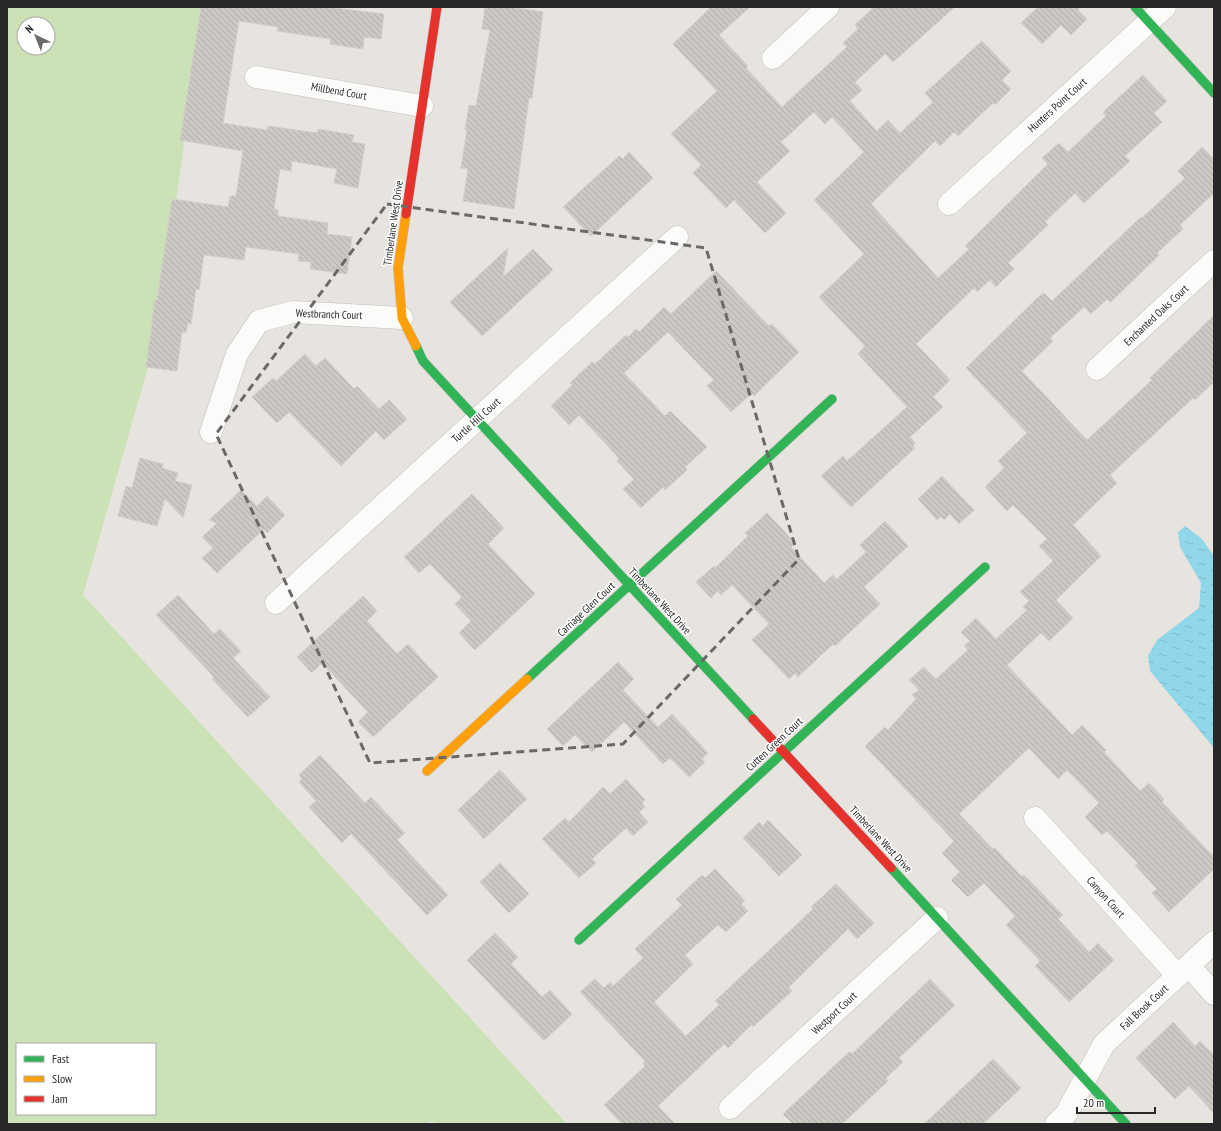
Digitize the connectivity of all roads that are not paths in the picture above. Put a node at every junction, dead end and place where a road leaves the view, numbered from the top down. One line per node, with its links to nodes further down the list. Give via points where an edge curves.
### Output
1 (436, 7): 8 (street, Timberlane West Drive)
2 (828, 7): 5 (street)
3 (1165, 7): 4 (street, Hunters Point Court)
4 (1142, 14): 7 (street); 9 (street, Hunters Point Court)
5 (773, 58)
6 (256, 77): 8 (street, Millbend Court)
7 (1214, 93)
8 (422, 106): 12 (street, Timberlane West Drive, via 398,268)
9 (949, 204)
10 (677, 237): 15 (street, Turtle Hill Court)
11 (1214, 261): 13 (street, Enchanted Oaks Court)
12 (402, 318): 15 (street, Timberlane West Drive, via 423,362); 16 (street, Westbranch Court, via 294,312 259,322 237,354)
13 (1098, 369)
14 (832, 399): 18 (street, Carriage Glen Court)
15 (476, 420): 18 (street, Timberlane West Drive); 19 (street, Turtle Hill Court)
16 (211, 432)
17 (985, 567): 20 (street, Cutten Green Court)
18 (629, 586): 20 (street, Timberlane West Drive); 21 (street, Carriage Glen Court)
19 (276, 603)
20 (783, 751): 23 (street, Timberlane West Drive); 24 (street, Cutten Green Court)
21 (427, 771)
22 (1035, 818): 26 (street, Canyon Court)
23 (937, 918): 28 (street, Timberlane West Drive); 29 (street, Westport Court)
24 (579, 940)
25 (1214, 942): 26 (street, Fall Brook Court)
26 (1183, 971): 27 (street, Canyon Court); 28 (street, Fall Brook Court, via 1104,1044)
27 (1214, 994)
28 (1085, 1080): 30 (street, Fall Brook Court, via 1066,1114); 31 (street, Timberlane West Drive)
29 (730, 1108)
30 (1056, 1124)
31 (1126, 1124)

